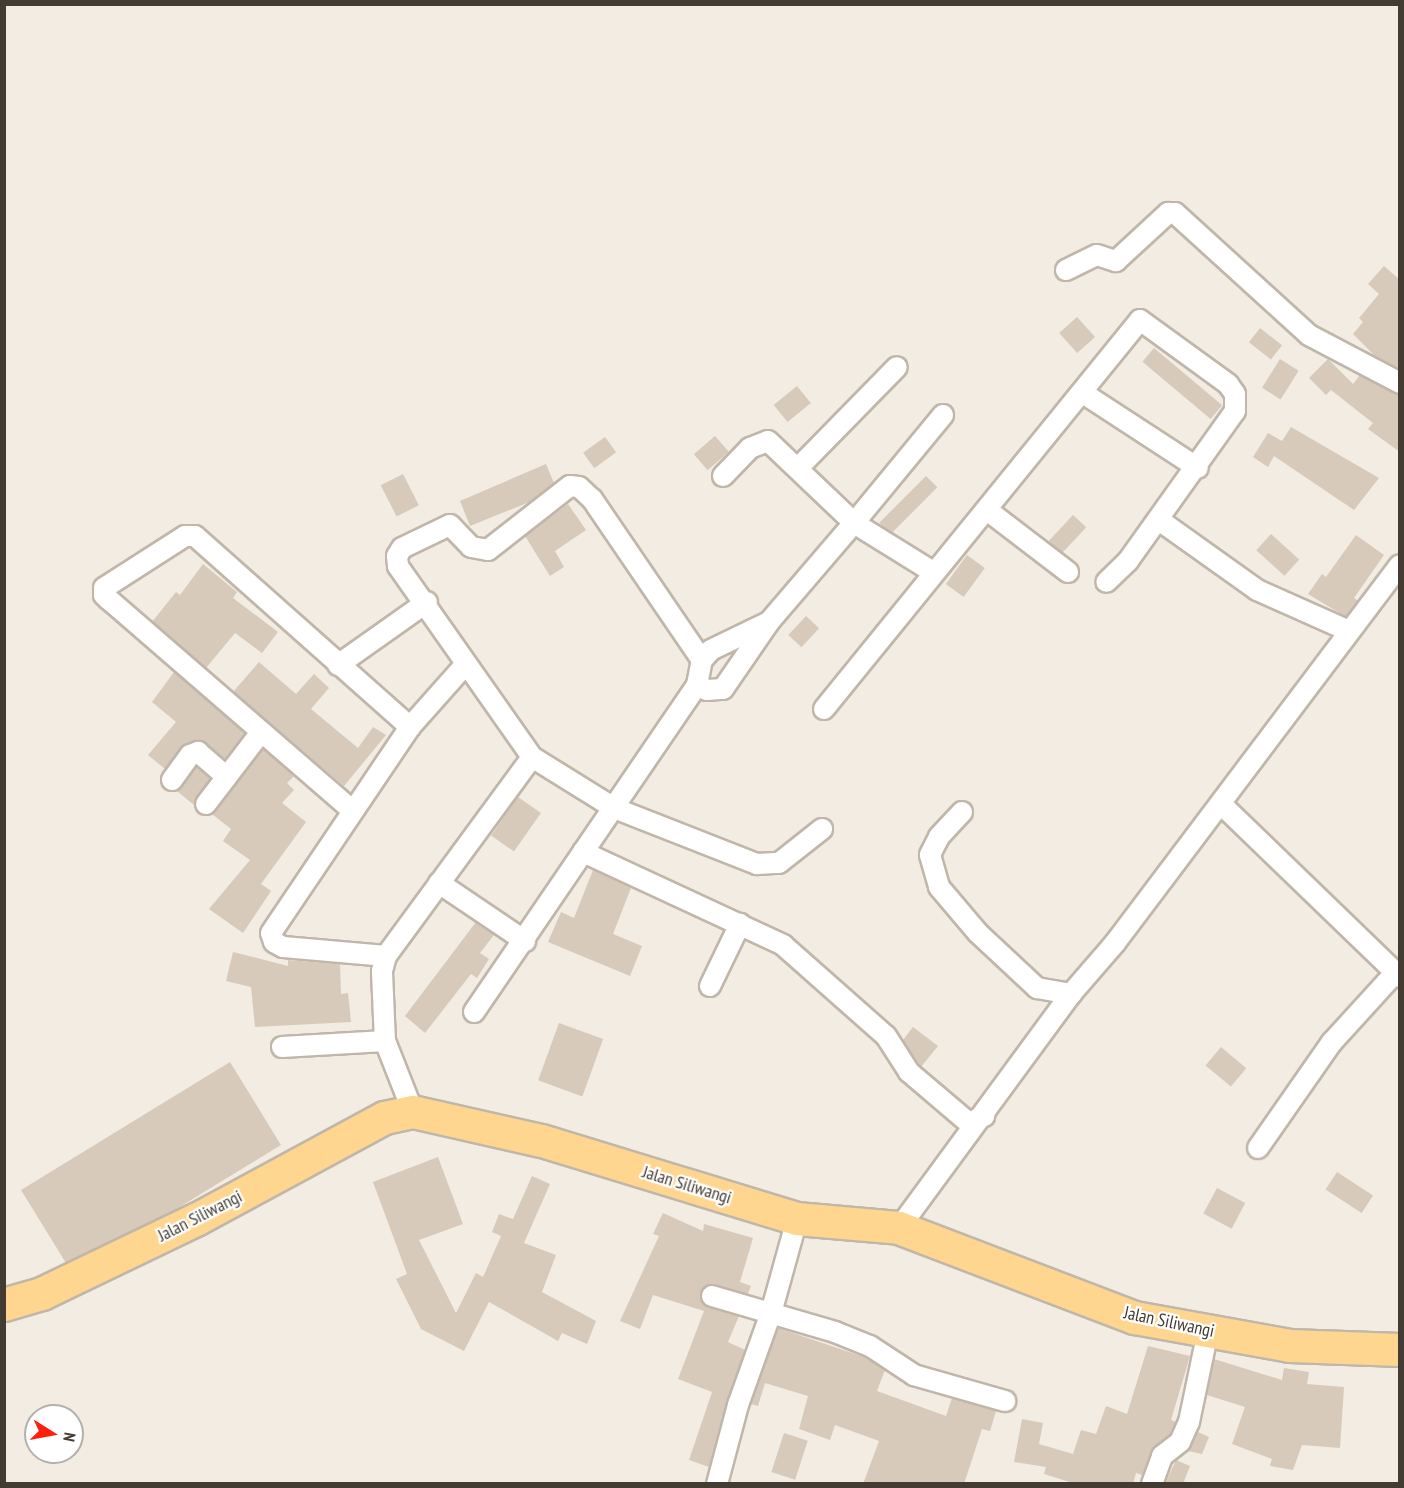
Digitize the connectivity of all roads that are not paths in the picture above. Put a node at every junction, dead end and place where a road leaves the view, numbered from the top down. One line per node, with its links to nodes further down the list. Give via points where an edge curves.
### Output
1 (1066, 270): 3 (street, via 1098,255 1116,261 1168,213 1175,213 1309,335)
2 (897, 367): 6 (street)
3 (1400, 382)
4 (1083, 393): 7 (street); 7 (street, via 1140,320 1228,384 1235,394 1235,411); 9 (street)
5 (943, 415): 11 (street)
6 (798, 468): 8 (street, via 768,441 759,442); 11 (street)
7 (1198, 468): 10 (street)
8 (723, 476)
9 (987, 510): 13 (street); 14 (street)
10 (1159, 520): 15 (street, via 1128,561); 18 (street, via 1257,590)
11 (854, 523): 13 (street); 17 (street)
12 (1400, 565): 18 (street)
13 (933, 572): 23 (street)
14 (1068, 572)
15 (1106, 582)
16 (427, 602): 19 (street, via 398,566 397,556 402,548 450,525 471,547 488,550 570,486 579,487 592,499); 20 (street); 21 (street)
17 (769, 622): 19 (street, via 711,650); 22 (street, via 723,689 707,690)
18 (1349, 631): 30 (street)
19 (702, 660): 22 (street)
20 (466, 664): 24 (street); 26 (street)
21 (338, 666): 24 (street); 25 (street, via 195,536 185,536 104,588 109,600)
22 (697, 685): 31 (street)
23 (824, 709)
24 (410, 727): 32 (street)
25 (261, 732): 27 (street); 32 (street)
26 (532, 757): 31 (street); 36 (street)
27 (226, 777): 28 (street, via 198,752 190,755); 29 (street)
28 (172, 780)
29 (206, 804)
30 (1221, 804): 40 (street); 42 (street)
31 (614, 808): 34 (street, via 768,866 792,856); 35 (street)
32 (353, 811): 39 (street, via 271,933 274,942 283,947)
33 (962, 812): 42 (street, via 939,837 930,855 939,887 978,933 1037,988)
34 (822, 829)
35 (583, 852): 37 (street); 38 (street)
36 (440, 883): 38 (street); 39 (street)
37 (740, 924): 41 (street); 47 (street, via 783,945 886,1035 909,1072 969,1123)
38 (525, 941): 43 (street)
39 (386, 956): 44 (street, via 382,971)
40 (1397, 975): 48 (street, via 1332,1042)
41 (710, 986)
42 (1071, 994): 47 (street)
43 (474, 1012)
44 (385, 1041): 45 (street); 46 (street)
45 (282, 1047)
46 (413, 1112): 49 (main road, Jalan Siliwangi, via 434,1113 542,1141); 52 (main road, Jalan Siliwangi, via 385,1118 188,1224 42,1294)
47 (984, 1116): 50 (street)
48 (1258, 1148)
49 (797, 1219): 50 (main road, Jalan Siliwangi); 53 (street)
50 (898, 1228): 54 (main road, Jalan Siliwangi, via 1135,1318)
51 (712, 1296): 53 (street)
52 (4, 1305)
53 (771, 1313): 56 (street, via 870,1346 914,1375); 57 (street, via 738,1405)
54 (1208, 1331): 55 (main road, Jalan Siliwangi, via 1290,1346); 58 (street, via 1190,1422 1180,1442 1162,1456)
55 (1400, 1350)
56 (1005, 1401)
57 (717, 1484)
58 (1152, 1484)

